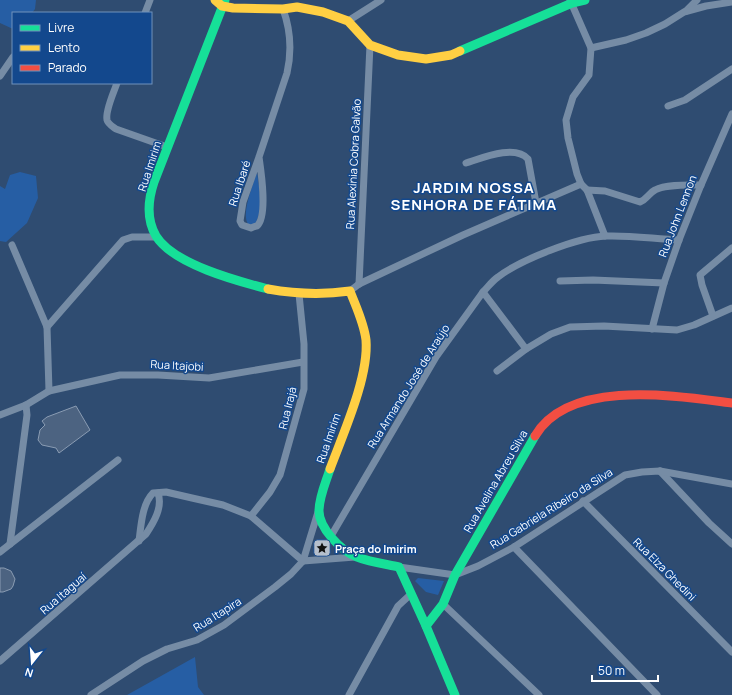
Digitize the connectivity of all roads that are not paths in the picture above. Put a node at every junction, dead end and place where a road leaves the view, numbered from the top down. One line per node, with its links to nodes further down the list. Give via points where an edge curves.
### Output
1 (150, 0): 10 (street)
2 (215, 0): 8 (street)
3 (380, 0): 12 (street)
4 (585, 0): 6 (street)
5 (698, 0): 11 (street)
6 (571, 2): 13 (street, via 451,55 426,59 412,58); 14 (street)
7 (732, 2): 11 (street)
8 (224, 3): 9 (street, via 249,9); 21 (street, Rua Imirim)
9 (283, 9): 12 (street, via 309,9); 22 (street, Rua Ibaré, via 288,23 290,59)
10 (145, 12)
11 (684, 12): 14 (street, via 646,33)
12 (348, 21): 13 (street)
13 (370, 45): 35 (street, Rua Alexínia Cobra Galvão)
14 (591, 48): 24 (street, via 589,75 573,96 566,120 568,138)
15 (12, 58): 17 (street)
16 (732, 69): 19 (street, via 685,100)
17 (0, 76)
18 (116, 84): 21 (street, via 107,112 109,124 116,129)
19 (668, 106)
20 (732, 114): 25 (street, Rua John Lennon)
21 (167, 147): 29 (street, Rua Imirim, via 148,207)
22 (259, 157): 22 (street, Rua Ibaré, via 262,212 257,226 251,228 242,225 240,221)
23 (466, 163): 27 (street, via 496,153 516,153 525,156 528,159)
24 (581, 184): 26 (street); 27 (street, Rua Imirim)
25 (700, 184): 26 (street, via 655,190 640,202 605,191); 30 (street, Rua John Lennon)
26 (587, 190): 28 (street)
27 (536, 203): 35 (street, Rua Imirim)
28 (605, 236): 30 (street, Rua Armando José de Araújo); 37 (street, Rua Armando José de Araújo, via 578,241 546,252 510,269)
29 (157, 237): 38 (street, Rua Imirim, via 184,259 216,273 247,284); 41 (street, via 132,237 123,240)
30 (679, 240): 34 (street, Rua John Lennon)
31 (12, 245): 41 (street)
32 (732, 248): 40 (street, via 700,275)
33 (560, 281): 34 (street)
34 (664, 283): 42 (street, Rua John Lennon)
35 (359, 284): 36 (street, Rua Imirim)
36 (350, 291): 38 (street, Rua Imirim); 55 (street, Rua Imirim, via 360,312 364,330 364,367 322,492)
37 (483, 292): 43 (street); 57 (street, Rua Armando José de Araújo, via 436,357)
38 (299, 294): 44 (street, Rua Irajá, via 304,344)
39 (732, 308): 40 (street)
40 (714, 316): 42 (street, via 676,330)
41 (47, 327): 46 (street)
42 (652, 329): 43 (street, via 570,327 551,334)
43 (526, 349): 45 (street)
44 (303, 362): 46 (street, Rua Itajobi, via 209,378 120,375); 56 (street, Rua Irajá, via 304,390 280,475)
45 (497, 371)
46 (49, 391): 48 (street, Rua Itajobi)
47 (732, 403): 66 (street, Rua Avelina Abreu Silva, via 678,396 618,395 582,402 559,412 537,433)
48 (26, 405): 49 (street, Rua Itajobi); 59 (street, via 27,415)
49 (0, 415)
50 (118, 460): 59 (street)
51 (660, 471): 52 (street, Rua Gabriela Ribeiro da Silva); 54 (street, Rua Gabriela Ribeiro da Silva, via 625,475); 60 (street)
52 (732, 484)
53 (158, 493): 56 (street, via 177,494 223,505); 58 (street, Rua Itaguaí, via 161,499 155,518); 58 (street, via 153,493 148,502)
54 (583, 501): 61 (street, Rua Gabriela Ribeiro da Silva); 70 (street, Rua Elza Ghedini)
55 (318, 512): 57 (street); 64 (street, Rua Itapira)
56 (251, 516): 64 (street)
57 (331, 536): 63 (street)
58 (139, 541): 71 (street, Rua Itaguaí)
59 (10, 544): 62 (street)
60 (732, 544)
61 (514, 547): 66 (street, Rua Gabriela Ribeiro da Silva); 76 (street)
62 (0, 552)
63 (355, 557): 64 (street); 65 (street)
64 (303, 561): 73 (street, Rua Itapira, via 276,587 224,625 197,640 167,649 143,661)
65 (399, 567): 66 (street); 67 (street)
66 (455, 575): 68 (street, Rua Avelina Abreu Silva)
67 (411, 594): 69 (street); 72 (street, via 398,606)
68 (443, 604): 69 (street, Rua Avelina Abreu Silva); 75 (street)
69 (426, 626): 74 (street)
70 (732, 652)
71 (0, 661)
72 (353, 693)
73 (91, 695)
74 (455, 695)
75 (539, 695)
76 (657, 695)

